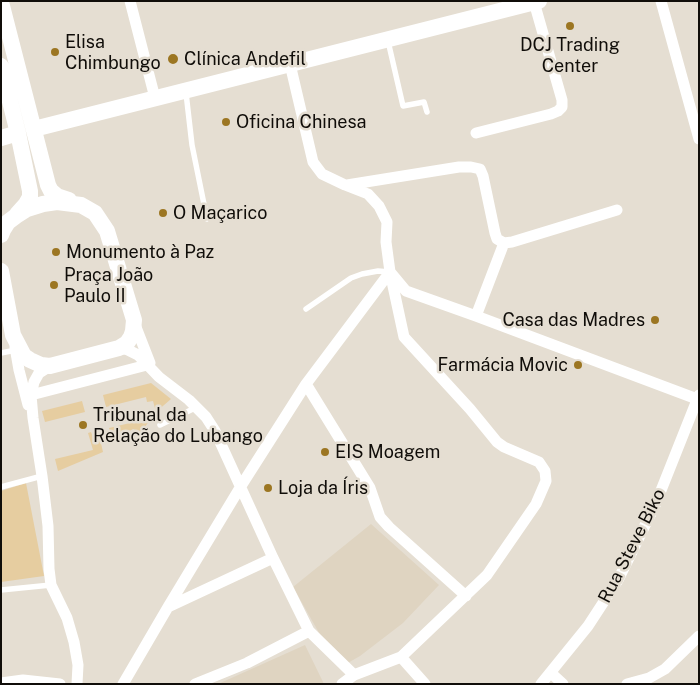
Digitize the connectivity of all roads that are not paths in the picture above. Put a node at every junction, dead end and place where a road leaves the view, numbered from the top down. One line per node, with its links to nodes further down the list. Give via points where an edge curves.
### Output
1 (130, 1): 9 (street)
2 (661, 1): 14 (street)
3 (1, 2): 11 (street, via 28,108)
4 (536, 2): 5 (street); 12 (street, via 562,107 551,114)
5 (388, 39): 6 (street); 10 (lane, via 403,106 424,102)
6 (290, 64): 8 (street); 15 (street, via 313,162 322,174)
7 (1, 66): 11 (street)
8 (186, 90): 9 (street); 18 (lane, via 192,145)
9 (155, 98): 11 (street)
10 (427, 112)
11 (26, 131): 13 (street); 16 (street, via 50,191); 19 (street, via 30,197)
12 (476, 134)
13 (1, 138)
14 (699, 140)
15 (345, 185): 20 (street, via 458,167 480,170 495,233 497,239); 22 (street, via 368,194 379,206 387,222)
16 (81, 205): 19 (street, via 57,202 27,209); 25 (street, via 95,214 107,231)
17 (617, 210): 20 (street)
18 (207, 219)
19 (5, 229)
20 (504, 243): 24 (street)
21 (1, 271): 26 (street)
22 (390, 272): 23 (lane, via 378,271 351,278); 24 (street, via 406,291); 31 (street); 43 (street, via 404,337 497,442 539,462 545,471 546,481 536,504 487,575)
23 (306, 309)
24 (476, 316): 33 (street)
25 (134, 320): 27 (street, via 131,337); 30 (street)
26 (15, 343): 28 (lane); 29 (street, via 30,360); 35 (street, via 25,397)
27 (119, 348): 29 (street); 30 (street, via 138,355)
28 (1, 354)
29 (50, 366): 32 (street, via 39,373)
30 (150, 367): 32 (street); 34 (street)
31 (306, 384): 38 (street); 43 (street, via 370,488 380,517)
32 (31, 395): 35 (street)
33 (698, 397): 48 (street, Rua Steve Biko, via 656,503 618,580 588,626)
34 (197, 407): 36 (lane); 38 (street, via 215,431)
35 (33, 418): 37 (street)
36 (160, 425)
37 (42, 476): 39 (lane); 41 (street)
38 (241, 486): 40 (street); 44 (street)
39 (1, 487)
40 (273, 558): 44 (street); 45 (street)
41 (51, 585): 42 (lane); 52 (street, via 74,642)
42 (1, 590)
43 (466, 596): 47 (street)
44 (168, 607): 53 (street)
45 (309, 631): 49 (street); 54 (street, via 248,663)
46 (699, 636): 59 (street, via 666,669)
47 (400, 657): 49 (street); 56 (street)
48 (551, 673): 57 (street, Rua Steve Biko); 58 (street)
49 (354, 675): 55 (street)
50 (1, 683): 51 (street, via 23,680)
51 (60, 684)
52 (77, 684)
53 (123, 684)
54 (195, 684)
55 (342, 684)
56 (425, 684)
57 (541, 684)
58 (563, 684)
59 (627, 684)

